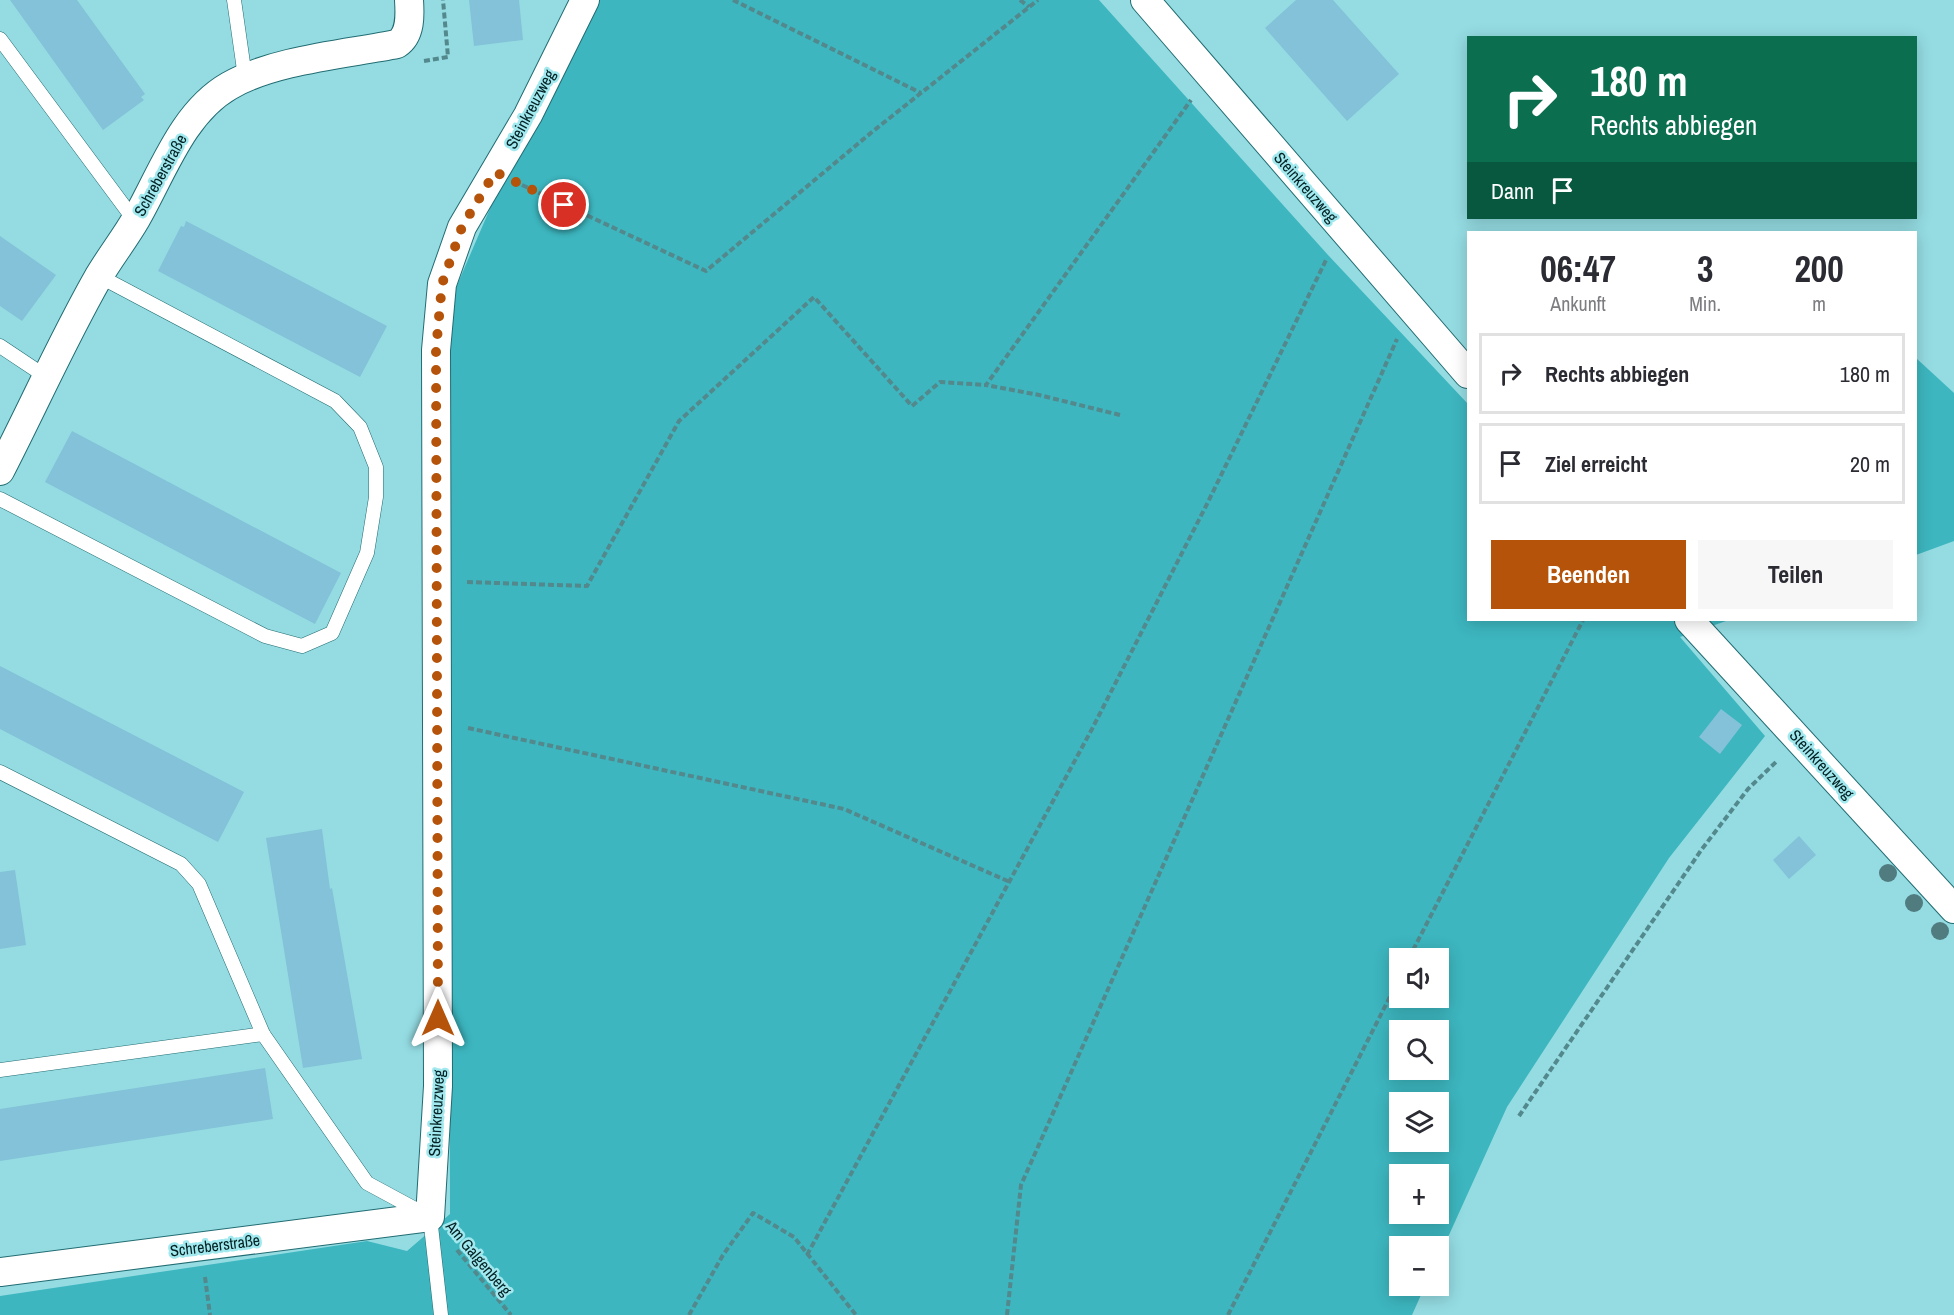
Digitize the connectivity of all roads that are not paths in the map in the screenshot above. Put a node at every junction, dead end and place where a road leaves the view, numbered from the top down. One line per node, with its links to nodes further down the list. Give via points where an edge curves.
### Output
1 (234, 0): 6 (lane)
2 (409, 0): 6 (street, Schreberstraße, via 406,35 397,44)
3 (585, 0): 19 (street, Steinkreuzweg, via 528,115 462,227 442,284 436,350 438,1086)
4 (1145, 0): 10 (street, Steinkreuzweg)
5 (0, 39): 7 (lane)
6 (245, 77): 7 (street, Schreberstraße, via 199,111)
7 (135, 221): 8 (street, Schreberstraße)
8 (99, 276): 11 (street, Schreberstraße); 13 (lane, via 335,401 360,427 376,467 376,497 367,553 332,633 302,646 265,636)
9 (0, 346): 11 (lane)
10 (1467, 373)
11 (48, 378): 12 (street, Schreberstraße)
12 (0, 471)
13 (0, 499)
14 (1690, 621): 16 (street, Steinkreuzweg)
15 (0, 772): 17 (lane, via 181,864 198,884)
16 (1954, 909)
17 (263, 1034): 18 (lane); 19 (lane, via 367,1183)
18 (0, 1070)
19 (430, 1217): 20 (street, Schreberstraße); 21 (lane)
20 (0, 1272)
21 (441, 1315)

